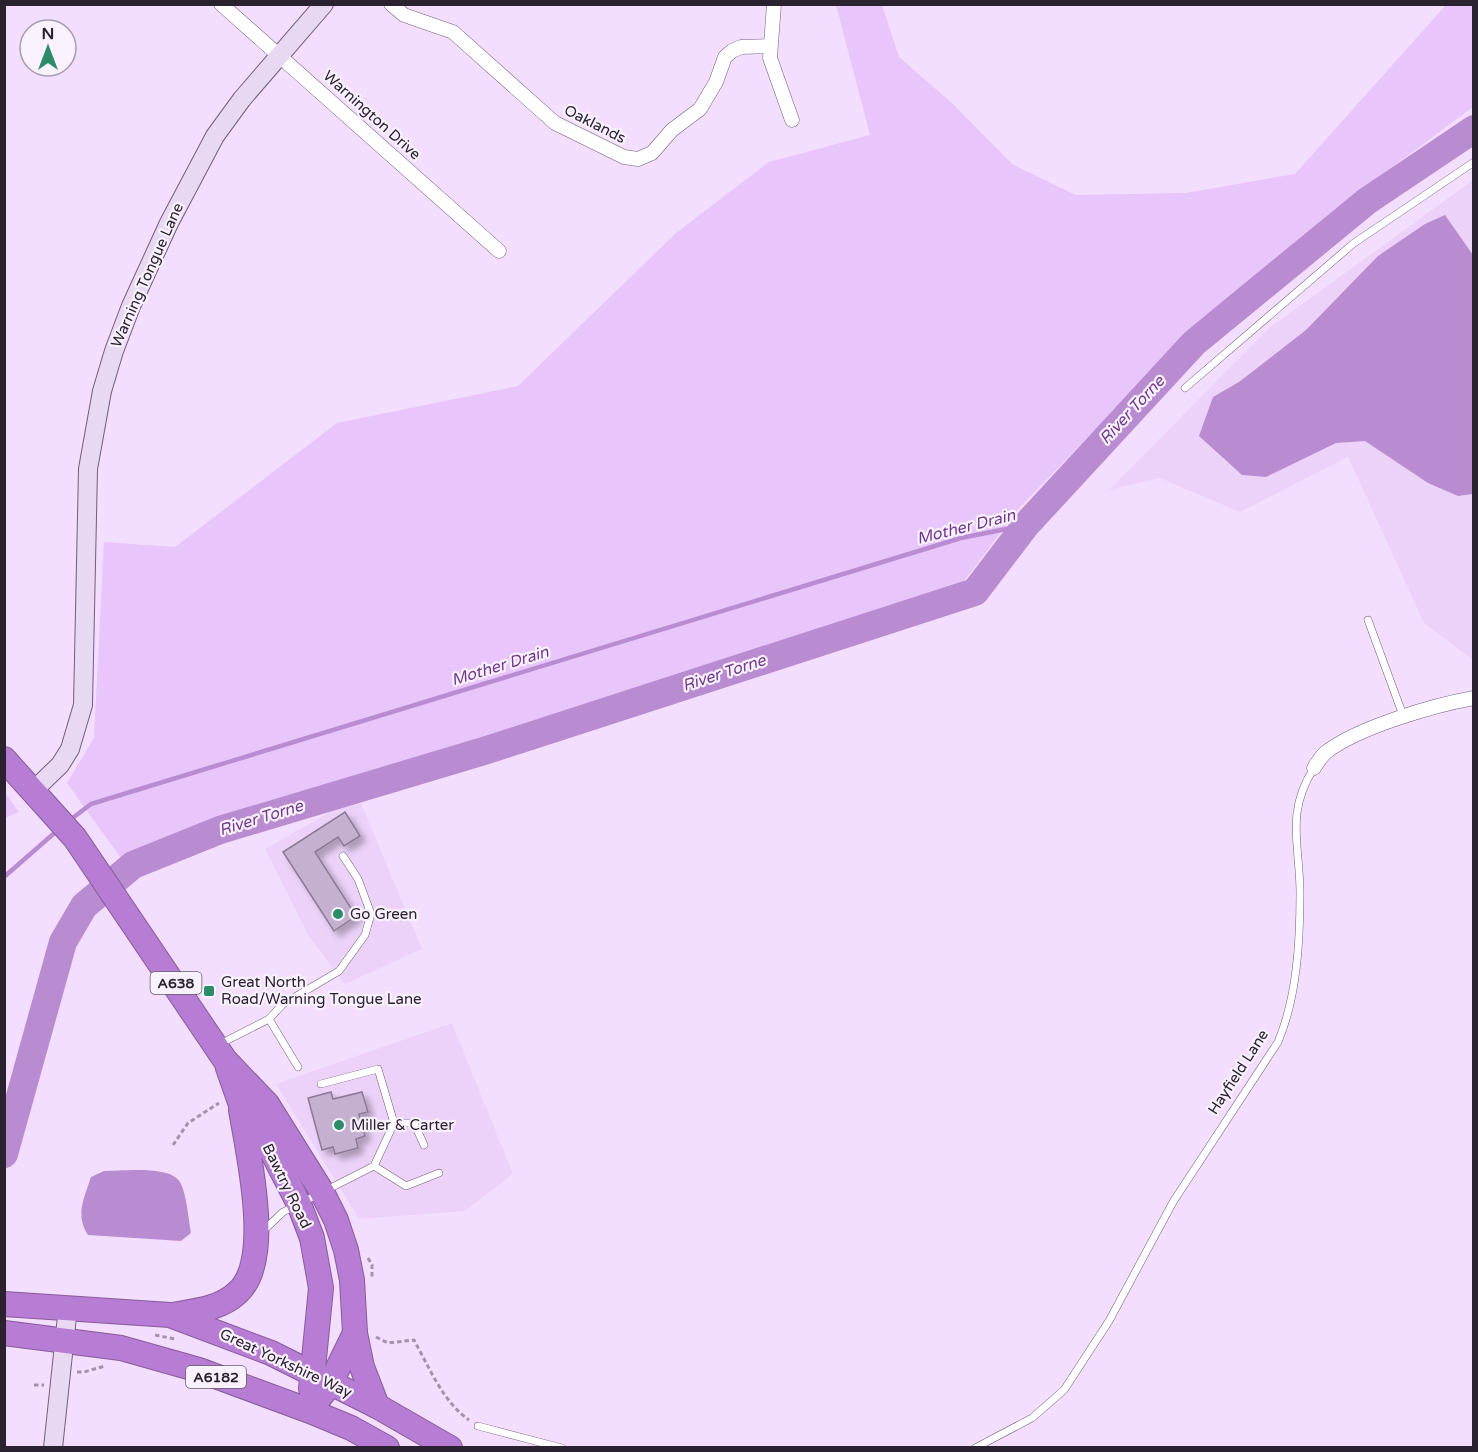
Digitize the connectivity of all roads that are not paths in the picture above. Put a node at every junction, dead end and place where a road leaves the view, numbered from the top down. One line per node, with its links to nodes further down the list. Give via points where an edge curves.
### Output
1 (221, 4): 6 (street, Warnington Drive)
2 (324, 4): 6 (street, Warning Tongue Lane)
3 (391, 4): 5 (street, Oaklands, via 404,15 453,32 555,123 624,157 638,159 652,153 672,130 700,109 725,57 732,51)
4 (774, 4): 5 (street)
5 (770, 46): 7 (street, via 770,58)
6 (279, 55): 9 (street, Warnington Drive); 16 (street, Warning Tongue Lane, via 210,146 168,222 114,351 88,469 83,705 70,749 60,765)
7 (792, 120)
8 (1473, 162): 10 (lane, via 1354,243)
9 (499, 251)
10 (1185, 388)
11 (1368, 620): 13 (lane)
12 (1473, 698): 13 (street, Hayfield Lane)
13 (1404, 718): 15 (street, Hayfield Lane, via 1365,731 1324,754)
14 (4, 759): 16 (highway, Bawtry Road / A638)
15 (1314, 768): 44 (lane, Hayfield Lane, via 1304,783 1295,818 1300,892 1298,939 1288,1020 1278,1042 1173,1202 1103,1330 1064,1390 1032,1418)
16 (34, 790): 19 (highway, Bawtry Road / A638, via 75,838)
17 (343, 856): 18 (lane, via 358,879 371,914 365,935 339,971 283,1004)
18 (269, 1020): 19 (lane); 20 (lane)
19 (221, 1053): 22 (highway, Bawtry Road / A638); 27 (highway, Bawtry Road / A638, via 267,1104)
20 (298, 1067)
21 (321, 1084): 23 (lane, via 378,1069)
22 (239, 1098): 28 (highway, Bawtry Road / A638); 29 (highway)
23 (394, 1123): 24 (lane, via 414,1123); 25 (lane)
24 (424, 1144)
25 (374, 1166): 26 (lane, via 406,1186); 27 (lane)
26 (439, 1173)
27 (322, 1192): 28 (lane); 34 (highway, Bawtry Road / A638, via 346,1250)
28 (299, 1204): 29 (lane, via 270,1222); 36 (highway, Bawtry Road / A638, via 312,1238 321,1288)
29 (258, 1240): 32 (highway, via 248,1280 238,1293 221,1304)
30 (10, 1304): 31 (highway, Great Yorkshire Way / A6182)
31 (68, 1306): 32 (highway, Great Yorkshire Way / A6182); 35 (street)
32 (170, 1315): 36 (highway, Great Yorkshire Way / A6182, via 261,1349)
33 (5, 1333): 35 (highway, A6182)
34 (363, 1334): 36 (highway, Bawtry Road / A638); 37 (highway, Bawtry Road / A638, via 362,1368)
35 (64, 1340): 38 (highway, A6182, via 121,1348 200,1370); 40 (street)
36 (321, 1379): 37 (highway, Great Yorkshire Way / A6182); 38 (highway, Bawtry Road / A638)
37 (377, 1406): 42 (highway, Great Yorkshire Way / A6182)
38 (310, 1411): 41 (highway, A6182)
39 (478, 1426): 43 (lane)
40 (54, 1448)
41 (387, 1448)
42 (450, 1448)
43 (562, 1448)
44 (975, 1448)

